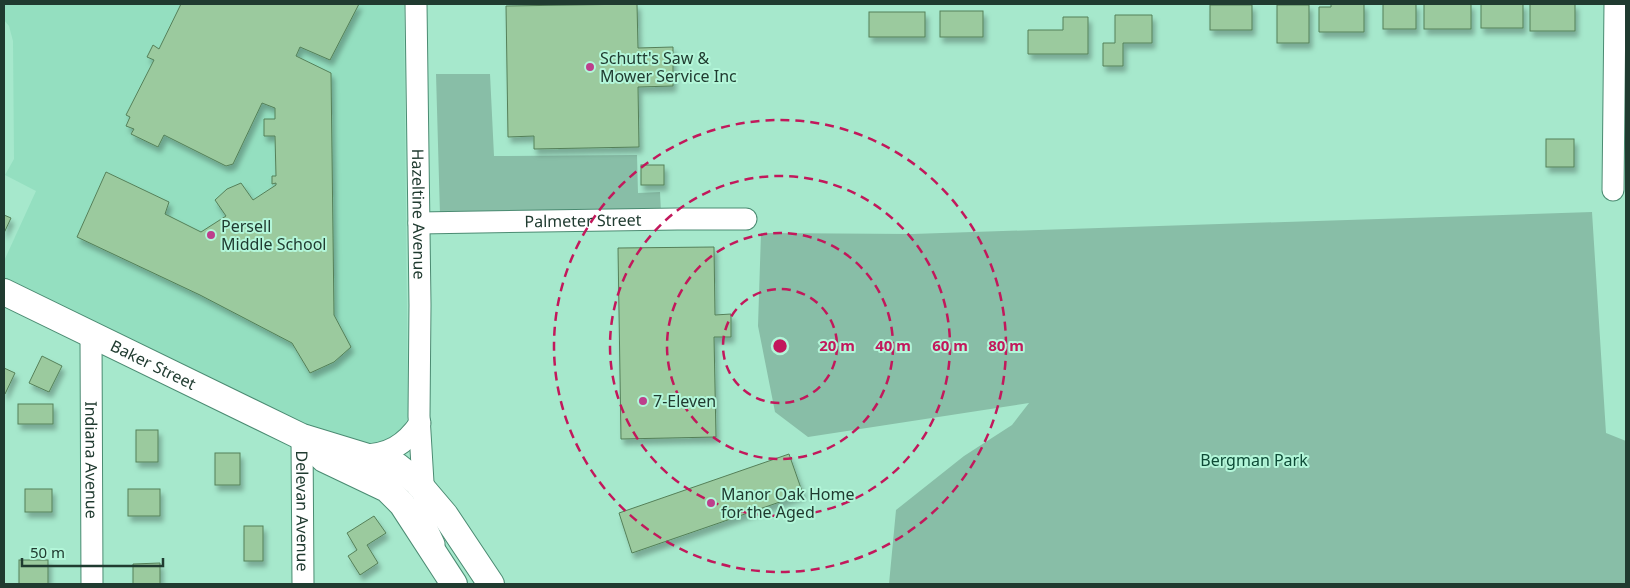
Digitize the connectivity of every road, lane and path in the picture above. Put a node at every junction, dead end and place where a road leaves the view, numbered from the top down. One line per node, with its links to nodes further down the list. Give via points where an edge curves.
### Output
1 (416, 4): 5 (street, Hazeltine Avenue)
2 (1615, 4): 3 (street)
3 (1614, 190)
4 (746, 219): 5 (street, Palmeter Street)
5 (419, 223): 8 (street, Hazeltine Avenue)
6 (4, 292): 7 (street, Baker Street)
7 (91, 336): 9 (street, Baker Street); 13 (street, Indiana Avenue)
8 (420, 423): 10 (street, via 397,446 374,455); 11 (street, Hazeltine Avenue)
9 (302, 438): 10 (street, Baker Street); 12 (street, Baker Street, via 324,459 387,490 402,504); 14 (street, Delevan Avenue)
10 (360, 455): 11 (street, Baker Street, via 397,466)
11 (424, 490): 12 (street, Hazeltine Avenue, via 427,529); 15 (street, Baker Street, via 445,515)
12 (447, 574)
13 (92, 584)
14 (303, 584)
15 (490, 584)

